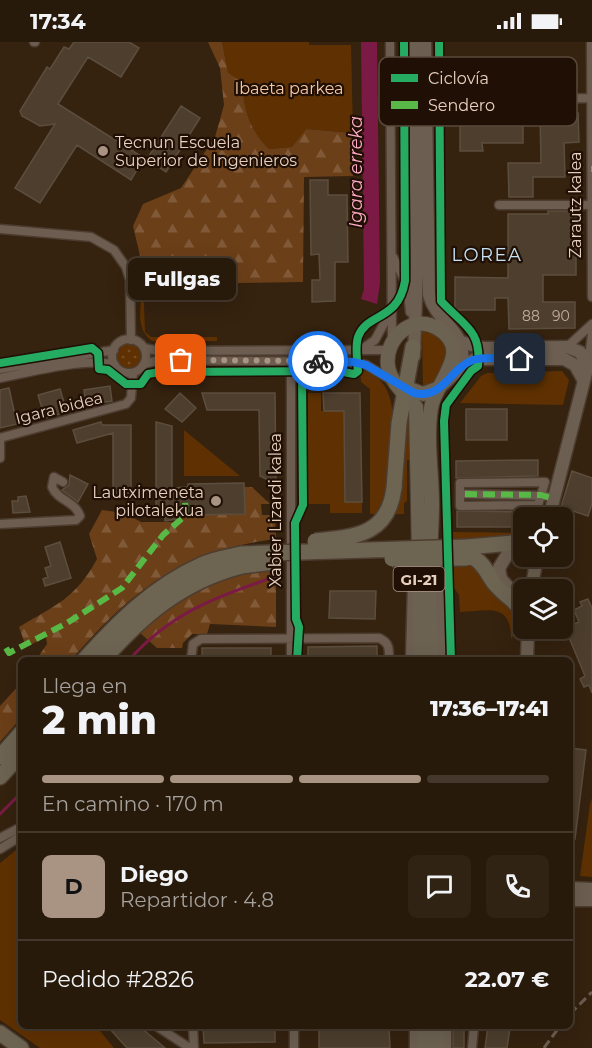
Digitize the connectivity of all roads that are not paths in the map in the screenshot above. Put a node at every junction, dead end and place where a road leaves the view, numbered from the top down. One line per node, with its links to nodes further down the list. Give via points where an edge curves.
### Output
1 (390, 42): 5 (street)
2 (414, 42): 6 (main road)
3 (425, 42): 7 (main road)
4 (591, 42): 8 (street, Zarautz kalea)
5 (390, 57)
6 (414, 57)
7 (425, 57)
8 (591, 98): 12 (street, Zarautz kalea)
9 (391, 126): 16 (street)
10 (415, 126): 19 (main road)
11 (426, 126): 23 (main road, via 429,295 432,307)
12 (592, 169): 14 (street, Zarautz kalea)
13 (499, 205): 14 (street)
14 (591, 205): 17 (street, Zarautz kalea)
15 (0, 229): 22 (street, via 91,237 114,250 130,280)
16 (392, 254): 18 (street); 19 (street, via 407,285 410,314)
17 (592, 297)
18 (390, 312): 24 (street); 28 (street, via 375,340)
19 (416, 324): 24 (main road, via 400,331); 25 (main road); 39 (main road, via 438,328 452,347 451,367)
20 (592, 324): 29 (street)
21 (592, 334): 30 (street)
22 (131, 340): 26 (street); 27 (street, via 121,342)
23 (461, 342): 29 (main road, via 483,348); 34 (main road)
24 (390, 346): 28 (street); 40 (main road, via 387,366)
25 (413, 347): 40 (highway)
26 (144, 348): 28 (street); 32 (street)
27 (114, 350): 33 (street); 35 (street)
28 (359, 351)
29 (566, 353): 30 (main road, via 580,352); 34 (main road, via 475,359); 38 (main road)
30 (588, 359): 38 (main road)
31 (291, 361): 32 (street, via 160,360); 40 (street, via 357,362); 59 (street, Xabier Lizardi kalea)
32 (144, 364): 36 (street)
33 (115, 365): 36 (street, via 123,372); 37 (street, via 66,366)
34 (461, 368): 39 (main road)
35 (0, 369)
36 (133, 373): 41 (street, Igara bidea, via 131,398 126,404)
37 (0, 378)
38 (584, 381): 46 (main road)
39 (439, 388): 40 (main road, via 428,394); 48 (main road, via 431,409)
40 (404, 389): 50 (main road, via 416,407); 54 (highway, bridge, via 394,488 385,516 375,527 361,535 270,546)
41 (0, 439): 42 (street)
42 (0, 458)
43 (63, 482): 49 (street, via 54,477 52,487 58,496 78,508 80,516 76,520)
44 (465, 494): 45 (street)
45 (541, 495): 45 (street, via 545,482 460,483 460,506 538,506); 46 (street)
46 (554, 499): 47 (main road)
47 (553, 507)
48 (432, 518): 70 (main road, GI-21); 71 (main road)
49 (0, 524)
50 (417, 533): 68 (main road); 69 (main road, GI-21)
51 (513, 554): 52 (highway)
52 (469, 555): 54 (highway, bridge); 55 (highway, via 487,563); 58 (highway, via 485,566 494,584)
53 (513, 558): 55 (main road, via 500,563)
54 (242, 560): 63 (highway, via 203,564 170,581 113,628); 64 (highway, via 185,587 150,613)
55 (504, 583): 56 (main road); 57 (main road)
56 (513, 585)
57 (513, 592)
58 (513, 599)
59 (291, 639): 65 (street, via 201,639 191,648); 66 (street, Xabier Lizardi kalea); 67 (street, via 379,638 386,641)
60 (528, 639): 62 (main road)
61 (530, 639): 62 (main road)
62 (527, 654)
63 (87, 657)
64 (105, 657)
65 (191, 657)
66 (291, 657)
67 (389, 657)
68 (412, 657)
69 (421, 657)
70 (432, 657)
71 (442, 657)
72 (18, 736): 73 (highway)
73 (0, 757)
74 (18, 757): 75 (highway)
75 (0, 777)
76 (18, 829): 77 (street)
77 (0, 838)
78 (18, 838): 79 (street)
79 (0, 849)
80 (573, 888): 81 (main road)
81 (592, 889)
82 (573, 900): 83 (main road)
83 (592, 900)
84 (161, 1029): 94 (street)
85 (193, 1029): 94 (street)
86 (294, 1029): 95 (street)
87 (416, 1029): 96 (main road)
88 (423, 1029): 97 (main road)
89 (437, 1029): 98 (main road)
90 (445, 1029): 99 (main road)
91 (474, 1029): 100 (street)
92 (0, 1033): 93 (highway)
93 (21, 1048)
94 (192, 1048)
95 (294, 1048)
96 (416, 1048)
97 (424, 1048)
98 (437, 1048)
99 (445, 1048)
100 (472, 1048)

